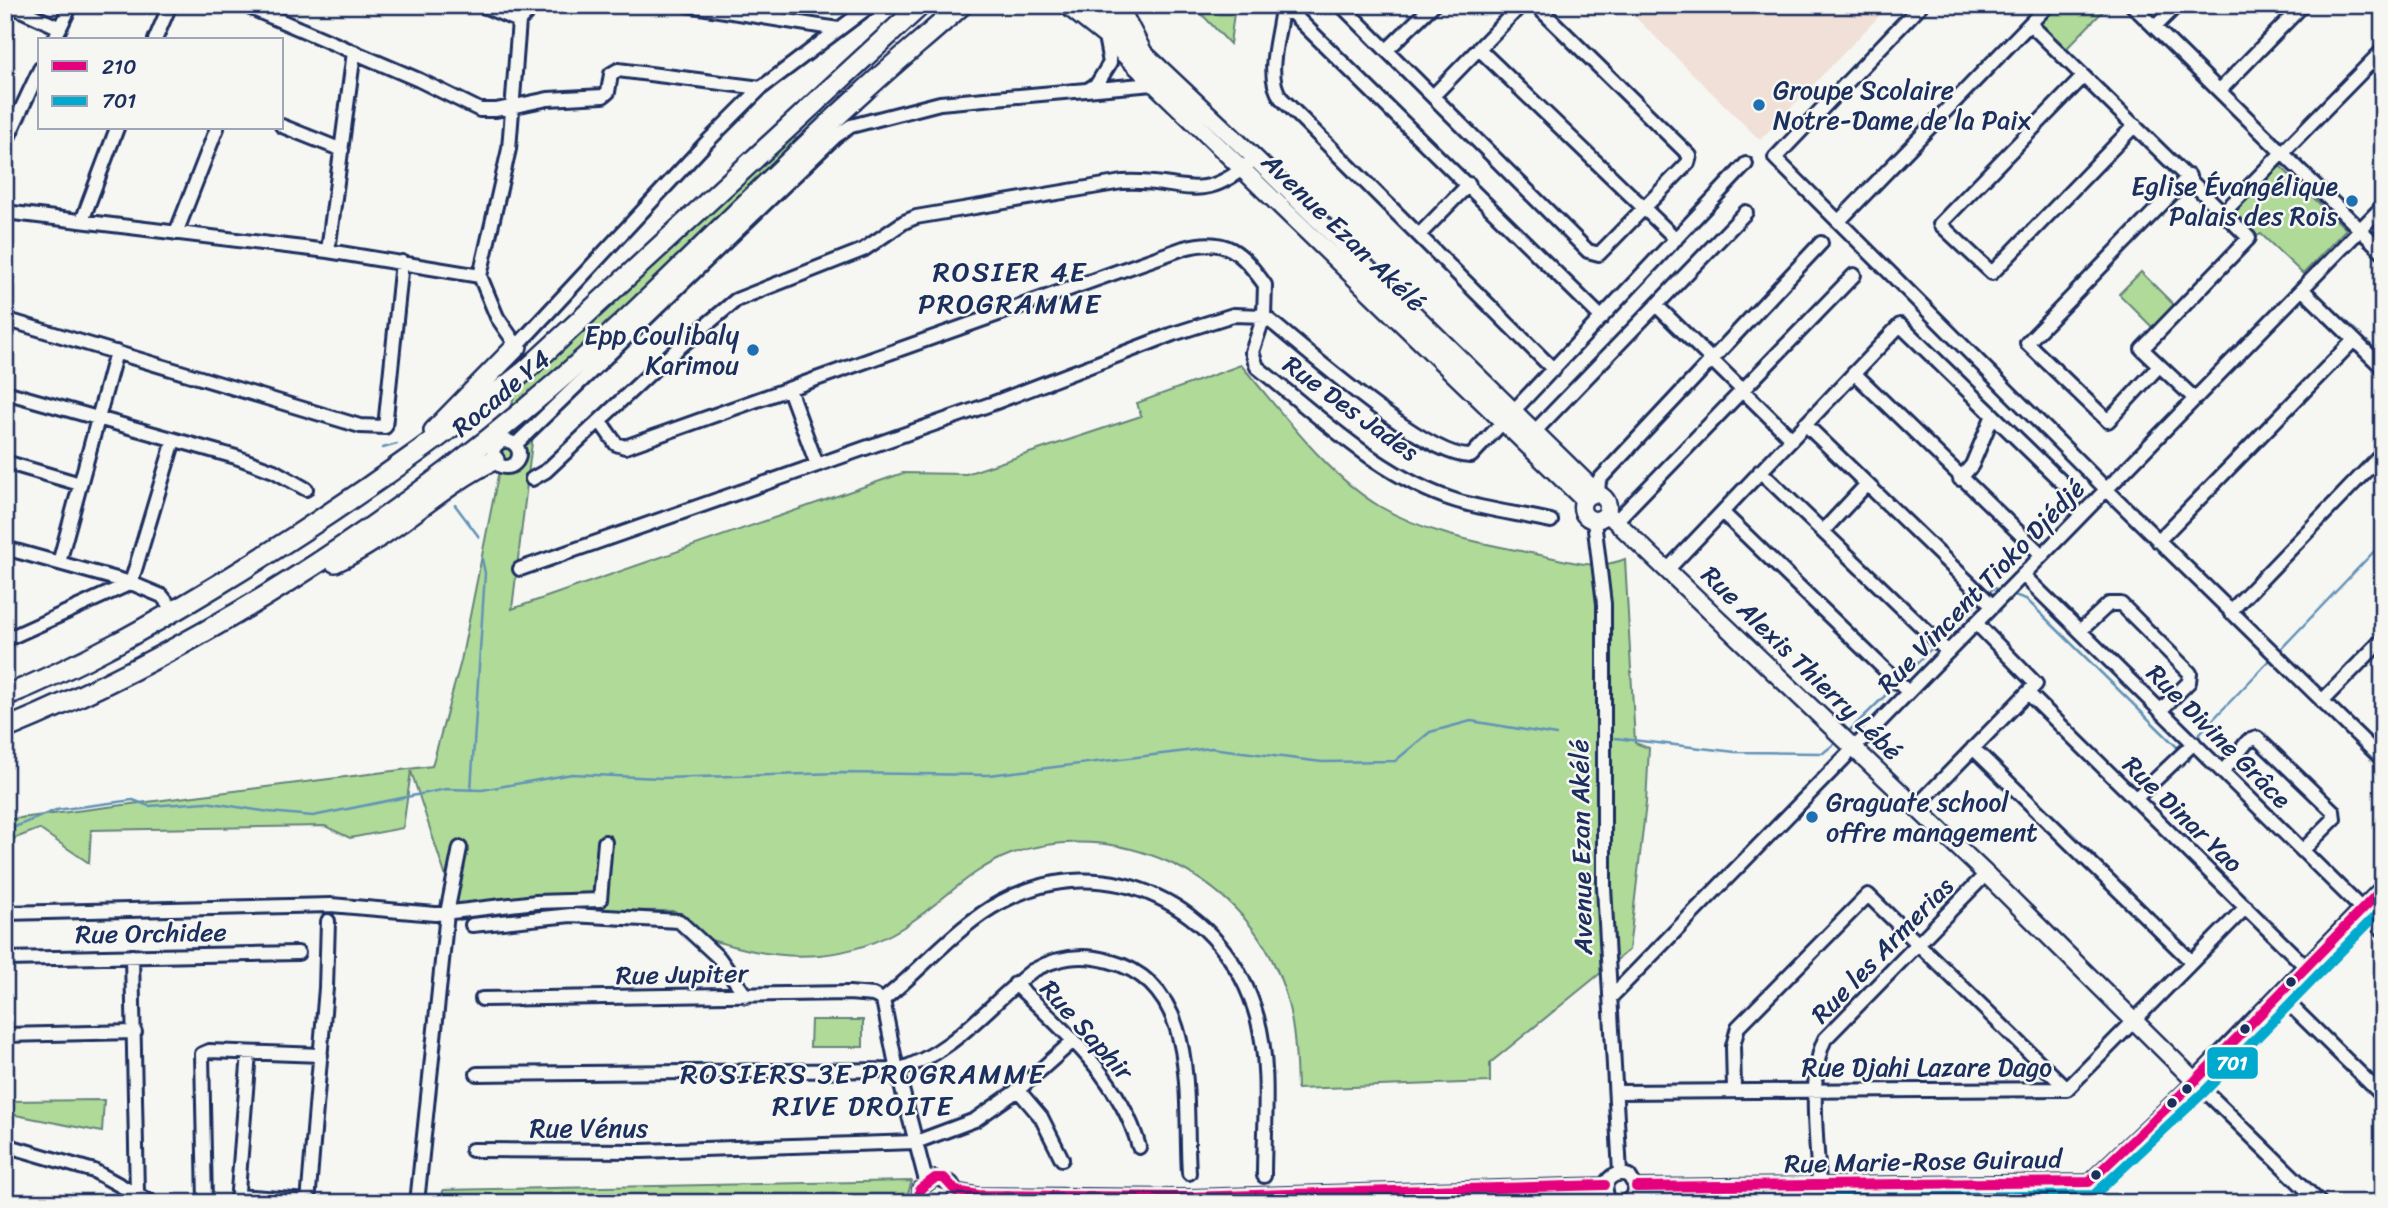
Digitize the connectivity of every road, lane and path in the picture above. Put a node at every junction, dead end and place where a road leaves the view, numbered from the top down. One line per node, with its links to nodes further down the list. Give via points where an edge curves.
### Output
1 (10, 5): 26 (street)
2 (71, 5): 26 (street)
3 (170, 5): 30 (street)
4 (244, 5): 35 (street)
5 (481, 5): 23 (street)
6 (536, 5): 23 (street)
7 (687, 5): 27 (street)
8 (871, 5): 27 (street)
9 (921, 5): 105 (highway, Rocade Y4, via 525,371)
10 (962, 5): 124 (highway, Rocade Y4, via 862,92 545,393 412,497)
11 (1066, 5): 28 (main road, Avenue Ezan Akélé)
12 (1093, 5): 34 (main road, Avenue Ezan Akélé)
13 (1117, 5): 34 (highway)
14 (1341, 5): 32 (street)
15 (1433, 5): 32 (street)
16 (1521, 5): 31 (street)
17 (1535, 5): 58 (street, via 1689,153 1688,163)
18 (1921, 5): 62 (street, via 1775,158)
19 (2048, 5): 24 (street)
20 (2132, 5): 25 (street)
21 (2177, 5): 25 (street)
22 (2303, 5): 41 (street)
23 (519, 21): 43 (street)
24 (2030, 24): 37 (street); 62 (street)
25 (2155, 27): 41 (street)
26 (60, 28): 29 (street)
27 (838, 29): 39 (street)
28 (1105, 36): 38 (main road, Avenue Ezan Akélé); 40 (street, via 1110,63)
29 (55, 38)
30 (156, 38)
31 (1479, 49): 42 (street); 58 (street)
32 (1387, 50): 42 (street)
33 (2383, 50): 52 (street)
34 (1141, 51): 53 (main road, Avenue Ezan Akélé)
35 (354, 52): 43 (street, via 480,110); 51 (street)
36 (38, 73): 45 (street)
37 (2083, 77): 46 (street); 46 (street, via 1940,224 1992,273)
38 (1153, 83): 40 (street); 53 (main road, Avenue Ezan Akélé)
39 (761, 88): 43 (street, via 618,70 611,75 603,96); 80 (street)
40 (1088, 89): 99 (street, via 940,103 851,126)
41 (2220, 90): 52 (street)
42 (1433, 96): 58 (street, via 1592,253 1602,253)
43 (512, 106): 73 (street, via 502,190)
44 (5, 109): 45 (street)
45 (18, 115): 50 (street)
46 (2135, 125): 55 (street)
47 (284, 127): 51 (street)
48 (116, 130): 63 (street)
49 (216, 130): 65 (street)
50 (5, 144)
51 (342, 150): 69 (street)
52 (2283, 152): 59 (street); 64 (street)
53 (1249, 164): 92 (main road, Avenue Ezan Akélé); 94 (street, via 1208,189 1122,182 904,222 863,250 730,304)
54 (1746, 164): 67 (street)
55 (2189, 176): 59 (street); 83 (street, via 2027,343 2108,421)
56 (1469, 184): 66 (street); 66 (street, via 1290,11 1281,15 1275,89); 77 (street)
57 (2383, 206): 64 (street, Rue Vincent Tioko Djédjé)
58 (1645, 210): 67 (street)
59 (2225, 211): 83 (street, via 2249,238 2142,349)
60 (5, 212): 63 (street)
61 (1746, 212): 75 (street)
62 (1840, 220): 111 (street)
63 (82, 222): 65 (street)
64 (2360, 230): 70 (street); 74 (street, Rue Vincent Tioko Djédjé)
65 (176, 233): 69 (street)
66 (1419, 235): 85 (street)
67 (1676, 239): 77 (street)
68 (1821, 243): 82 (street)
69 (328, 251): 71 (street)
70 (2383, 252)
71 (402, 262): 73 (street); 81 (street, via 385,427 359,426)
72 (1854, 275): 88 (street)
73 (480, 276): 80 (street, via 496,317)
74 (2302, 289): 79 (street); 90 (street, Rue Vincent Tioko Djédjé)
75 (1656, 305): 82 (street); 96 (street)
76 (1264, 316): 87 (street, via 1265,285 1249,263 1231,247 1195,245); 92 (street, via 1406,429 1449,452 1471,456); 103 (street, via 1233,315 1173,334); 116 (street, Rue Des Jades, via 1252,360 1381,464 1457,501)
77 (1602, 318): 85 (street)
78 (5, 319): 81 (street)
79 (2354, 340): 84 (street); 118 (street)
80 (517, 346): 105 (highway)
81 (116, 352): 93 (street)
82 (1710, 359): 88 (street); 113 (street, via 1599,481)
83 (2159, 366): 90 (street)
84 (2383, 369)
85 (1554, 370): 92 (street)
86 (1854, 373): 91 (street, via 1900,325); 95 (street); 106 (street)
87 (789, 389): 94 (street, via 621,448); 103 (street)
88 (1743, 391): 97 (street); 115 (street)
89 (5, 392): 93 (street)
90 (2192, 396): 111 (street, Rue Vincent Tioko Djédjé)
91 (1993, 415): 106 (street, via 1972,465); 112 (street)
92 (1511, 417): 96 (main road, Avenue Ezan Akélé); 113 (main road, Avenue Ezan Akélé)
93 (97, 419): 98 (street); 108 (street)
94 (600, 421): 107 (street)
95 (1805, 424): 97 (street); 109 (street)
96 (1535, 431): 113 (main road, Avenue Ezan Akélé)
97 (1791, 438): 104 (street)
98 (174, 440): 110 (street, via 274,471); 126 (street)
99 (515, 445): 101 (street, via 508,441 496,445); 101 (street, via 519,453 513,465 505,467)
100 (2383, 453): 129 (street)
101 (494, 460): 124 (highway, via 470,472 358,552)
102 (5, 462): 108 (street)
103 (817, 465): 123 (street)
104 (1760, 471): 114 (street); 117 (street)
105 (394, 472): 128 (highway, Rocade Y4)
106 (1960, 478): 120 (street)
107 (531, 479)
108 (80, 484): 121 (street)
109 (1867, 484): 117 (street); 127 (street)
110 (306, 489)
111 (2106, 490): 118 (street); 120 (street, Rue Vincent Tioko Djédjé)
112 (2072, 492)
113 (1591, 497): 115 (main road, via 1608,503); 115 (main road, via 1583,513)
114 (1723, 513): 122 (street); 135 (street)
115 (1606, 518): 122 (main road, Rue Alexis Thierry Lébé); 169 (street, Avenue Ezan Akélé, via 1602,780)
116 (1551, 521)
117 (1823, 531): 134 (street)
118 (2158, 541): 129 (street)
119 (5, 548): 121 (street)
120 (2042, 555): 125 (street, Rue Vincent Tioko Djédjé)
121 (59, 563): 126 (street)
122 (1669, 568): 143 (main road, Rue Alexis Thierry Lébé)
123 (520, 569)
124 (307, 570): 140 (highway, Rocade Y4, via 189,640)
125 (2023, 575): 127 (street, Rue Vincent Tioko Djédjé); 131 (street, Rue Divine Grâce)
126 (131, 583): 128 (street, via 162,596); 133 (street)
127 (1993, 606): 130 (street, Rue Vincent Tioko Djédjé)
128 (174, 611): 137 (highway, Rocade Y4, via 43,681)
129 (2230, 612): 138 (street)
130 (1976, 623): 134 (street, Rue Vincent Tioko Djédjé); 136 (street, via 2034,680)
131 (2080, 631): 139 (street, Rue Divine Grâce); 139 (street, via 2109,604 2122,604 2190,673 2189,682)
132 (2383, 639): 138 (street)
133 (5, 640)
134 (1948, 652): 135 (street, Rue Vincent Tioko Djédjé)
135 (1908, 692): 143 (street, Rue Vincent Tioko Djédjé)
136 (2028, 693): 142 (street); 146 (street, Rue Dinar Yao)
137 (5, 696)
138 (2322, 701): 144 (street)
139 (2161, 710): 141 (street, Rue Divine Grâce)
140 (5, 729)
141 (2194, 743): 145 (street, Rue Divine Grâce); 146 (street)
142 (1973, 748): 147 (street); 164 (street)
143 (1854, 749): 147 (main road, Rue Alexis Thierry Lébé); 169 (street, Rue Vincent Tioko Djédjé)
144 (2383, 760)
145 (2224, 770): 150 (street, Rue Divine Grâce); 150 (street, via 2248,741 2257,738 2333,811 2334,819)
146 (2135, 799): 153 (street, Rue Dinar Yao)
147 (1916, 807): 151 (main road, Rue Alexis Thierry Lébé)
148 (605, 842): 156 (street, via 600,900)
149 (460, 848): 156 (street)
150 (2303, 850): 154 (street, Rue Divine Grâce)
151 (1986, 874): 160 (street, Rue les Armerias); 172 (main road, Rue Alexis Thierry Lébé)
152 (2383, 888): 154 (main road, Rue Marie-Rose Guiraud)
153 (2246, 907): 164 (street, Rue Djahi Lazare Dago); 165 (street, Rue Dinar Yao)
154 (2363, 909): 159 (street, Rue Divine Grâce); 165 (main road, Rue Marie-Rose Guiraud)
155 (5, 913): 156 (street, via 331,905)
156 (447, 913): 219 (street)
157 (328, 921): 177 (street)
158 (472, 925): 168 (street, via 571,915 678,921 719,958)
159 (2383, 930)
160 (1917, 942): 181 (street, via 1872,898 1863,897 1738,1027 1733,1046); 182 (street); 184 (street, Rue les Armerias, via 1825,1040 1819,1052)
161 (298, 953): 162 (street, Rue Orchidee)
162 (132, 956): 163 (street, Rue Orchidee); 173 (street)
163 (5, 959)
164 (2192, 962): 172 (street, Rue Djahi Lazare Dago)
165 (2306, 967): 167 (main road, Rue Marie-Rose Guiraud)
166 (1015, 984): 175 (street, Rue Saphir); 178 (street, via 941,1051 919,1064); 192 (street, via 1049,961 1074,956 1122,964 1139,972 1159,991 1171,1009 1183,1054)
167 (2279, 994): 180 (main road, Rue Marie-Rose Guiraud); 186 (street)
168 (746, 996): 170 (street, Rue Jupiter); 171 (street, Rue Jupiter, via 849,993)
169 (1610, 998): 185 (street, Avenue Ezan Akélé)
170 (482, 999)
171 (883, 1000): 178 (street); 194 (street, via 980,915 1020,892 1045,884 1108,881 1161,899 1206,928 1249,992 1263,1056)
172 (2134, 1021): 180 (main road, Rue Alexis Thierry Lébé); 182 (street, Rue Djahi Lazare Dago)
173 (135, 1032): 174 (street); 206 (street)
174 (5, 1035)
175 (1073, 1041): 183 (street, Rue Vénus); 189 (street, Rue Saphir, via 1118,1096)
176 (248, 1053): 177 (street); 211 (street); 218 (street, via 202,1054)
177 (321, 1055): 215 (street)
178 (897, 1069): 179 (street); 187 (street)
179 (477, 1074)
180 (2194, 1081): 195 (street, Rue Marie-Rose Guiraud); 229 (street, Rue Alexis Thierry Lébé)
181 (1734, 1089): 184 (street, Rue Djahi Lazare Dago); 185 (street, Rue Djahi Lazare Dago)
182 (2067, 1089): 184 (street, Rue Djahi Lazare Dago)
183 (1018, 1090): 187 (street, Rue Vénus, via 975,1120); 191 (street, via 1041,1117)
184 (1817, 1091): 205 (street, Rue les Armerias)
185 (1616, 1092): 193 (street, Avenue Ezan Akélé)
186 (2383, 1096)
187 (916, 1142): 190 (street, Rue Vénus, via 642,1151); 196 (street)
188 (5, 1145): 206 (street, via 81,1166)
189 (1139, 1147)
190 (472, 1150)
191 (1062, 1159)
192 (1189, 1173)
193 (1620, 1173): 199 (street); 201 (street)
194 (1264, 1176)
195 (2095, 1179): 198 (street, Rue Marie-Rose Guiraud); 228 (street)
196 (926, 1181): 209 (street, via 944,1178); 220 (street)
197 (1925, 1184): 198 (street, Rue Marie-Rose Guiraud); 200 (street, Rue Marie-Rose Guiraud); 226 (street)
198 (2001, 1184): 227 (street)
199 (1605, 1185): 202 (street); 222 (street, via 1607,1197)
200 (1850, 1185): 205 (street, Rue Marie-Rose Guiraud); 225 (street)
201 (1636, 1186): 203 (street, Rue Marie-Rose Guiraud); 216 (street)
202 (1554, 1187): 208 (street); 221 (street)
203 (1684, 1187): 204 (street, Rue Marie-Rose Guiraud); 223 (street)
204 (1771, 1187): 205 (street, Rue Marie-Rose Guiraud); 224 (street)
205 (1819, 1187)
206 (137, 1193): 217 (street)
207 (1389, 1196): 208 (street); 214 (street)
208 (1467, 1196)
209 (956, 1197): 210 (street)
210 (978, 1199): 212 (street)
211 (237, 1200): 215 (street)
212 (1067, 1200): 213 (street)
213 (1145, 1200): 214 (street)
214 (1189, 1200)
215 (308, 1202)
216 (1628, 1202)
217 (152, 1203)
218 (205, 1203)
219 (417, 1203)
220 (919, 1203)
221 (1554, 1203)
222 (1614, 1203)
223 (1685, 1203)
224 (1771, 1203)
225 (1849, 1203)
226 (1926, 1203)
227 (2002, 1203)
228 (2096, 1203)
229 (2320, 1203)

